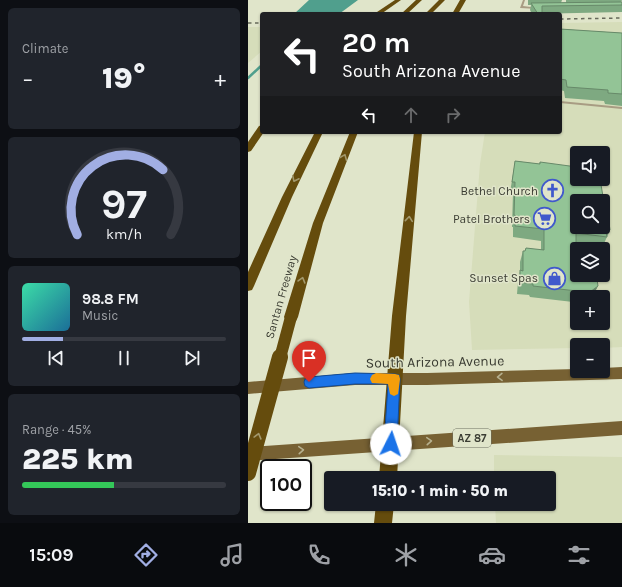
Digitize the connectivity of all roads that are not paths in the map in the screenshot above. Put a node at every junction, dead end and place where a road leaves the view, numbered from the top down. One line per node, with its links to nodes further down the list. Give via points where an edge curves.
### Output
1 (398, 0): 7 (highway)
2 (419, 0): 8 (highway)
3 (442, 0): 9 (highway)
4 (463, 0): 10 (highway)
5 (524, 0): 6 (lane, via 521,7)
6 (540, 8)
7 (379, 12)
8 (406, 12)
9 (430, 12)
10 (457, 12)
11 (562, 102): 12 (lane)
12 (622, 108)
13 (260, 131): 17 (highway)
14 (318, 134): 18 (highway, one-way to 18)
15 (353, 134): 26 (highway, Santan Freeway, one-way to 15, bridge, via 318,223)
16 (418, 134): 20 (highway, one-way to 16)
17 (248, 149)
18 (248, 286)
19 (622, 373): 20 (main road, South Arizona Avenue, one-way to 20)
20 (395, 379): 21 (main road, South Arizona Avenue, via 355,378); 23 (highway)
21 (248, 388)
22 (622, 428): 23 (main road, AZ 87, one-way to 22)
23 (391, 444): 24 (main road, AZ 87, one-way to 23); 25 (highway)
24 (248, 454)
25 (389, 471)
26 (248, 473)
27 (384, 511): 28 (highway)
28 (383, 523)

